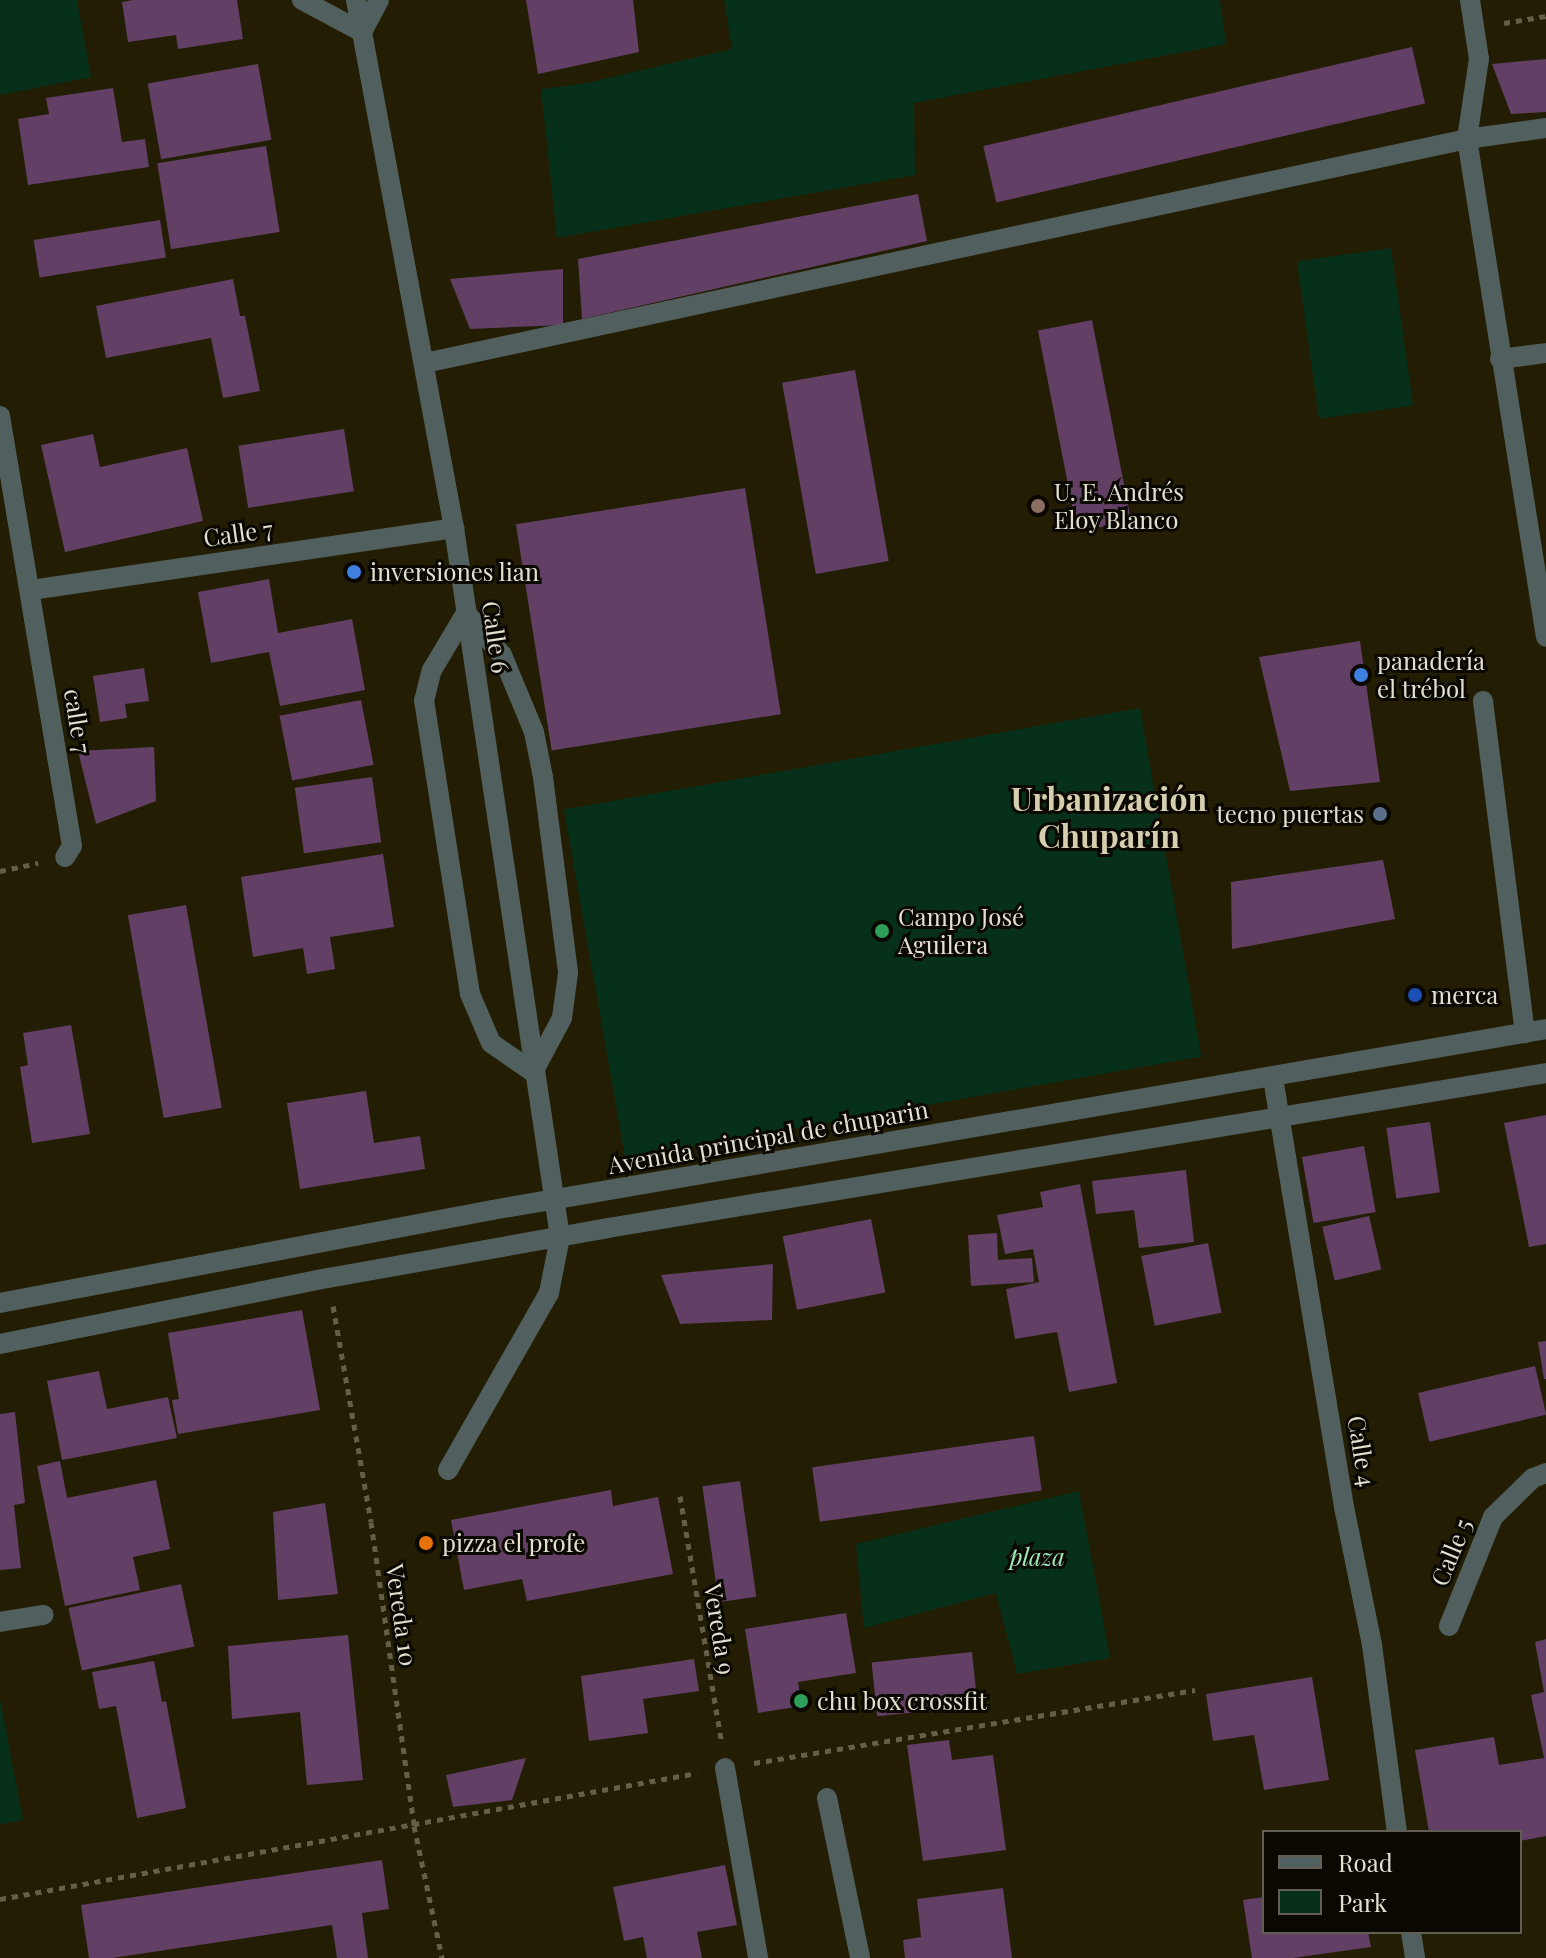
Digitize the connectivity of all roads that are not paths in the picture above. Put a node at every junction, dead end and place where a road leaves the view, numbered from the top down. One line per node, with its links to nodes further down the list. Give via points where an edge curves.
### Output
1 (302, 0): 5 (street)
2 (356, 0): 5 (street, Calle 6)
3 (379, 0): 5 (street)
4 (1470, 0): 7 (street, via 1479,59)
5 (362, 32): 10 (street, Calle 6)
6 (1546, 128): 7 (street)
7 (1467, 139): 9 (street); 10 (street)
8 (1546, 353): 9 (street)
9 (1500, 359): 15 (street)
10 (425, 363): 12 (street, Calle 6)
11 (0, 416): 13 (street, calle 7)
12 (454, 528): 13 (street, Calle 7); 14 (street, Calle 6)
13 (31, 590): 17 (street, calle 7, via 72,846)
14 (466, 613): 20 (street, Calle 6); 20 (street, via 502,655 534,732 543,777 568,973 562,1018); 20 (street, via 432,670 424,701 470,994 491,1043)
15 (1546, 637)
16 (1483, 701): 19 (street)
17 (65, 857)
18 (1546, 1029): 19 (street, Avenida principal de chuparin)
19 (1525, 1033): 22 (street, Avenida principal de chuparin)
20 (533, 1072): 24 (street, Calle 6)
21 (1546, 1073): 23 (street)
22 (1273, 1078): 23 (street, Calle 4); 24 (street, Avenida principal de chuparin)
23 (1279, 1117): 25 (street); 35 (street, Calle 4, via 1372,1645)
24 (554, 1200): 25 (street, Calle 6); 26 (street, Avenida principal de chuparin)
25 (560, 1237): 27 (street); 28 (street, via 549,1293)
26 (0, 1303)
27 (0, 1344)
28 (448, 1470)
29 (1546, 1473): 32 (street, Calle 5, via 1533,1478 1493,1517)
30 (43, 1615): 31 (street)
31 (0, 1622)
32 (1449, 1626)
33 (725, 1768): 37 (street)
34 (827, 1798): 38 (street)
35 (1397, 1830)
36 (1411, 1934): 39 (street)
37 (758, 1958)
38 (860, 1958)
39 (1415, 1958)

